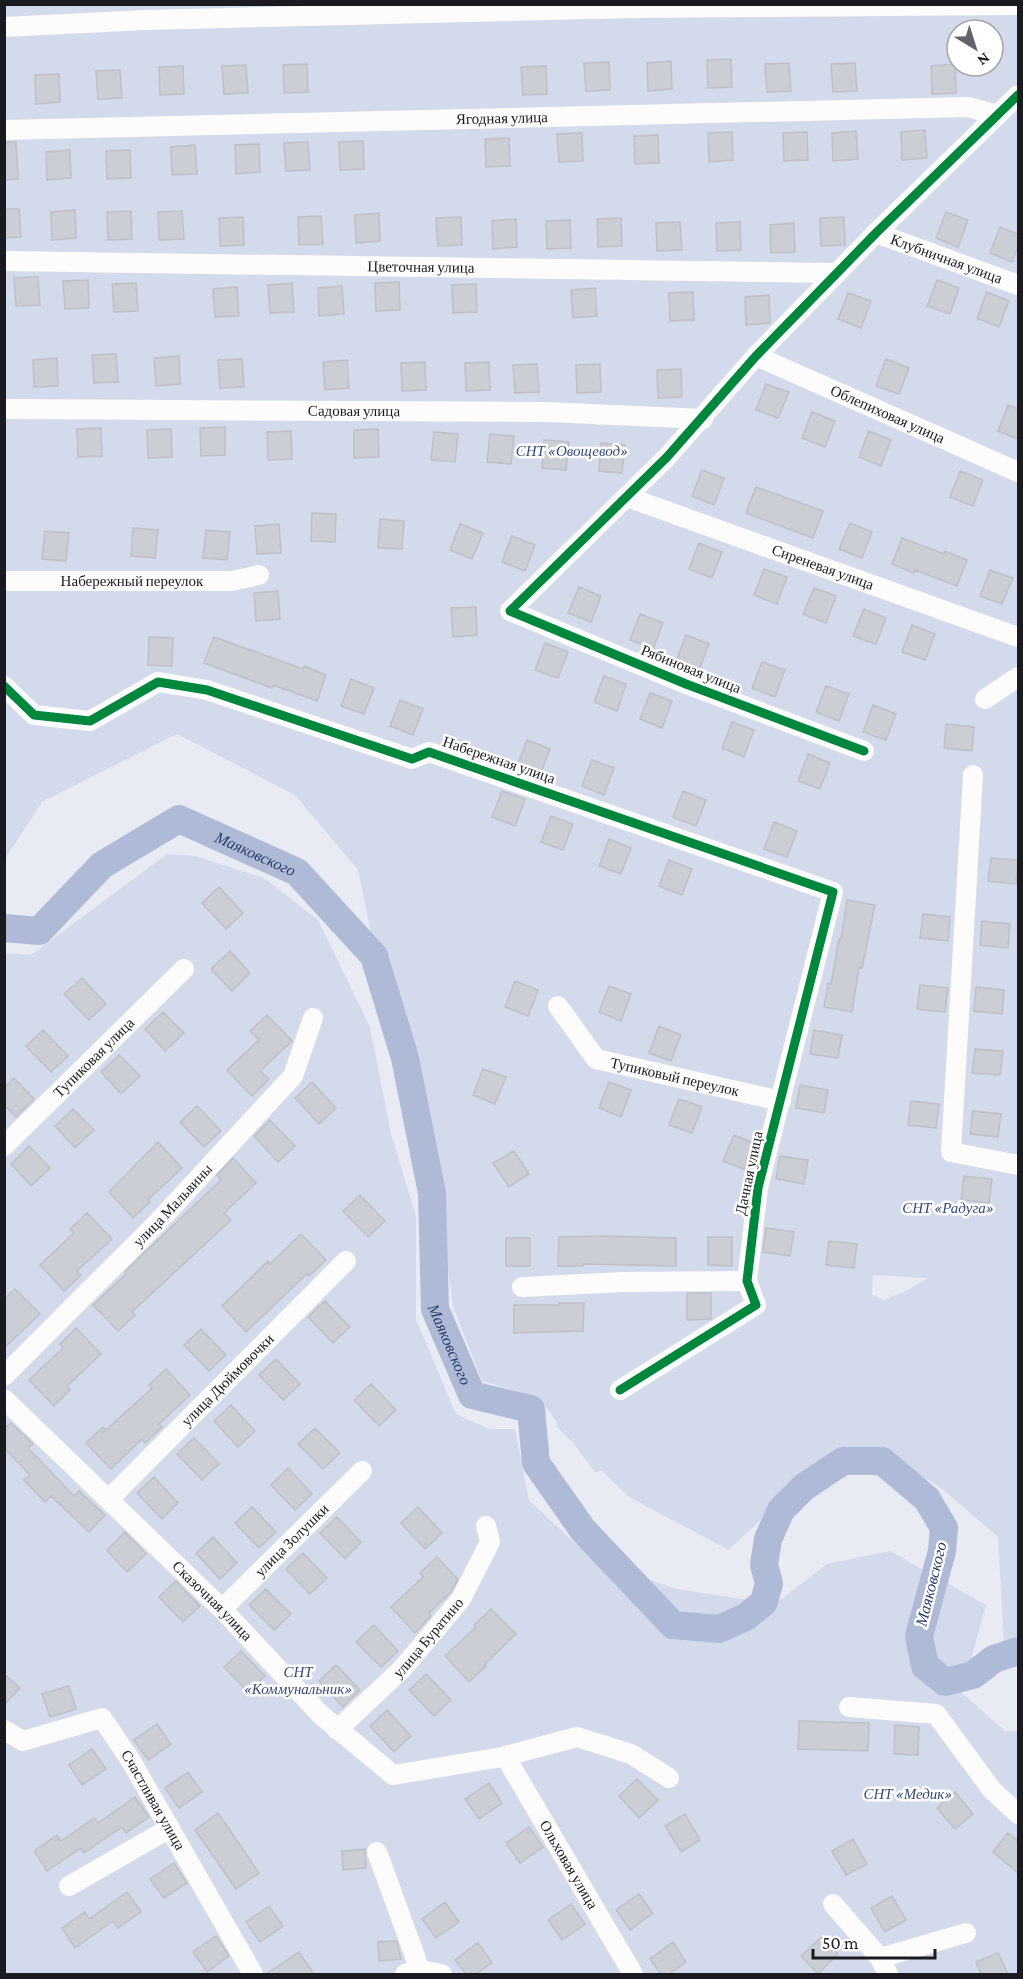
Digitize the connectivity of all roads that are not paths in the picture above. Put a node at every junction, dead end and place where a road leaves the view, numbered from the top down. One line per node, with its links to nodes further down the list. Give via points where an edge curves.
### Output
1 (1018, 5): 2 (street, via 635,8 145,20)
2 (118, 13): 3 (street)
3 (4, 27)
4 (1018, 94): 5 (street)
5 (998, 115): 6 (street, Ягодная улица, via 968,107); 7 (street)
6 (4, 130)
7 (876, 232): 9 (street); 10 (street, Клубничная улица)
8 (4, 261): 9 (street, Цветочная улица)
9 (836, 273): 11 (street)
10 (1018, 285)
11 (756, 356): 13 (street); 14 (street, Облепиховая улица)
12 (4, 409): 13 (street, Садовая улица, via 547,412)
13 (703, 419): 15 (street)
14 (1018, 472)
15 (627, 497): 18 (street, Сиреневая улица); 22 (street, Рябиновая улица, via 510,611 686,684)
16 (259, 575): 17 (street, Набережный переулок, via 232,581)
17 (4, 581)
18 (1018, 637)
19 (1018, 676): 21 (street)
20 (4, 686): 24 (street, Набережная улица, via 34,715 90,721 158,682 207,690 412,759 429,752)
21 (985, 699)
22 (864, 751)
23 (974, 775): 30 (street, via 951,1152)
24 (833, 892): 28 (street, Дачная улица)
25 (184, 969): 29 (street, Тупиковая улица)
26 (558, 1006): 28 (street, Тупиковый переулок, via 596,1059)
27 (313, 1018): 34 (street, улица Мальвины, via 293,1077 156,1224)
28 (781, 1101): 32 (street, Дачная улица, via 758,1188)
29 (4, 1146)
30 (1018, 1165)
31 (345, 1261): 38 (street, улица Дюймовочки)
32 (747, 1281): 33 (street); 35 (street, Дачная улица, via 756,1305)
33 (522, 1287)
34 (4, 1376)
35 (620, 1389)
36 (4, 1400): 38 (street, Сказочная улица)
37 (362, 1471): 40 (street, улица Золушки)
38 (109, 1499): 40 (street, Сказочная улица)
39 (486, 1526): 43 (street, улица Буратино, via 490,1542 461,1599 403,1668)
40 (222, 1610): 43 (street, Сказочная улица)
41 (849, 1707): 46 (street, via 936,1714 992,1790)
42 (4, 1730): 47 (street, Счастливая улица, via 23,1741 102,1718)
43 (337, 1730): 44 (street, Сказочная улица, via 393,1775)
44 (505, 1756): 45 (street, Сказочная улица, via 577,1737 631,1754); 56 (street, Ольховая улица)
45 (669, 1778)
46 (1018, 1814)
47 (170, 1828): 49 (street); 54 (street, Счастливая улица)
48 (377, 1852): 53 (street)
49 (69, 1886)
50 (832, 1904): 52 (street)
51 (966, 1933): 52 (street)
52 (884, 1966)
53 (412, 1972): 55 (street)
54 (253, 1974)
55 (442, 1974)
56 (633, 1974)

